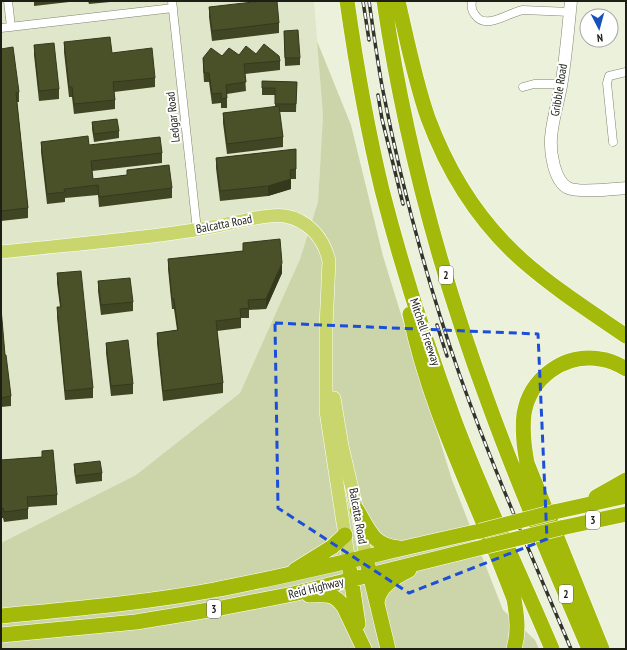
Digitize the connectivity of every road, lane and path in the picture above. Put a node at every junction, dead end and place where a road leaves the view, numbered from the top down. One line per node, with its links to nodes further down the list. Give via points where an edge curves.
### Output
1 (8, 1): 8 (street)
2 (347, 1): 16 (highway, Mitchell Freeway, via 370,134)
3 (384, 1): 42 (highway, 2, via 411,141 453,300 506,450)
4 (398, 1): 18 (highway, via 428,118 442,151 465,192 487,223 523,260 564,294)
5 (472, 1): 7 (street, via 476,17 485,21 496,20 516,11)
6 (173, 5): 8 (street); 15 (street, Ledgar Road)
7 (570, 7): 11 (street, Gribble Road)
8 (11, 27): 9 (street)
9 (1, 28)
10 (626, 72): 13 (street, via 609,76 607,83)
11 (561, 84): 12 (street, via 534,84); 14 (street, Gribble Road, via 551,137 552,158 558,178 565,186 575,190)
12 (523, 87)
13 (613, 142)
14 (626, 188)
15 (197, 230): 17 (main road, Balcatta Road); 19 (main road, Balcatta Road, via 268,216 297,219 310,227 322,241 329,261)
16 (395, 240): 40 (highway, via 416,344 440,417 514,599 517,640); 41 (highway, Mitchell Freeway, via 456,422)
17 (1, 252)
18 (626, 336)
19 (327, 356): 24 (main road, Balcatta Road, via 335,410); 26 (main road, Balcatta Road, via 326,411)
20 (626, 369): 43 (highway, via 610,361 594,358 563,363 537,384 531,394 524,419 523,441 527,464)
21 (626, 480): 23 (highway)
22 (626, 496): 23 (highway, Reid Highway / 3)
23 (578, 507): 27 (highway, Reid Highway / 3, bridge)
24 (357, 510): 27 (highway, via 376,540 389,548); 28 (main road, Balcatta Road)
25 (626, 514): 30 (highway, Reid Highway / 3, bridge)
26 (345, 535): 29 (main road, Balcatta Road); 32 (highway, via 332,547)
27 (401, 549): 28 (highway, Reid Highway / 3)
28 (366, 557): 29 (highway, Reid Highway / 3); 31 (highway)
29 (349, 562): 32 (highway, Reid Highway / 3); 33 (highway)
30 (422, 563): 31 (highway, Reid Highway / 3); 35 (highway, via 381,589)
31 (370, 575): 33 (highway, Reid Highway / 3); 35 (highway)
32 (286, 576): 36 (highway, Reid Highway / 3, via 161,598)
33 (351, 579): 34 (highway, Reid Highway / 3); 38 (highway)
34 (292, 594): 37 (highway, Reid Highway / 3, via 136,622); 38 (highway, via 335,597 344,607)
35 (377, 604): 39 (highway)
36 (1, 616)
37 (1, 635)
38 (362, 643)
39 (388, 649)
40 (514, 649)
41 (552, 649)
42 (589, 649)
43 (602, 649)

